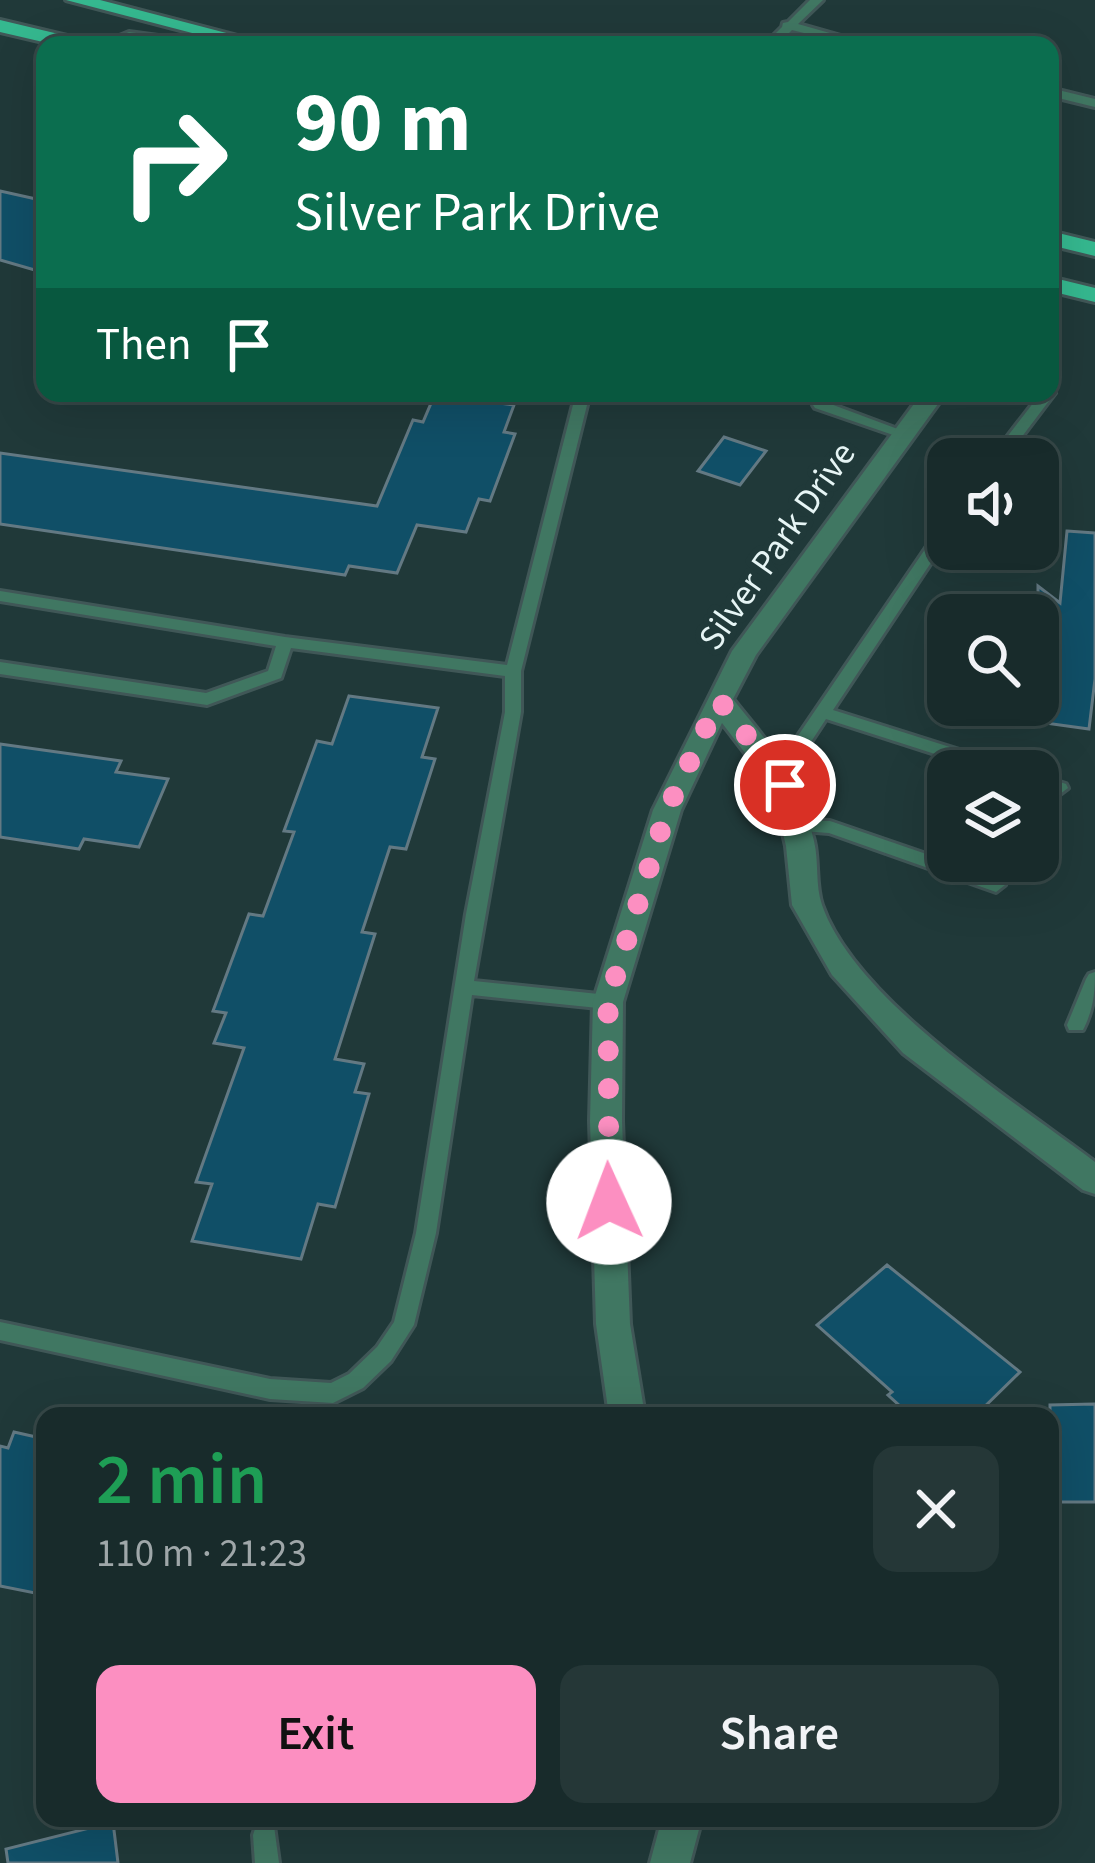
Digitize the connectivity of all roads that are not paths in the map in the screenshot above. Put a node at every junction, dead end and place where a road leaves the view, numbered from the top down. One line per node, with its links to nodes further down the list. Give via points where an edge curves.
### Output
1 (76, 0): 7 (main road)
2 (785, 0): 3 (lane)
3 (813, 3): 4 (lane)
4 (788, 25): 8 (lane); 9 (lane)
5 (0, 26): 6 (main road)
6 (42, 36)
7 (225, 36)
8 (778, 36)
9 (831, 36)
10 (1059, 94): 11 (lane)
11 (1095, 103)
12 (1059, 240): 13 (main road)
13 (1095, 249)
14 (1059, 286): 15 (main road)
15 (1095, 295)
16 (581, 402): 26 (lane)
17 (822, 402): 20 (lane)
18 (927, 402): 20 (street, Silver Park Drive)
19 (1041, 402): 21 (lane)
20 (904, 434): 27 (street, Silver Park Drive, via 745,651)
21 (1013, 438)
22 (927, 557): 28 (lane)
23 (0, 596): 24 (lane)
24 (286, 642): 25 (lane, via 275,674 207,699); 26 (lane)
25 (0, 668)
26 (513, 671): 34 (lane, via 513,712)
27 (719, 700): 30 (street, Silver Park Drive); 35 (street, via 667,810)
28 (822, 712): 29 (lane); 30 (lane)
29 (941, 750)
30 (774, 771): 31 (street, Silver Park Drive)
31 (796, 826): 32 (lane, via 830,827); 37 (street, Silver Park Drive, via 807,905 843,968 914,1044)
32 (996, 885)
33 (1095, 979): 36 (lane)
34 (464, 987): 35 (lane); 38 (lane, via 404,1324 356,1381 333,1393 270,1388)
35 (608, 1001): 39 (street, via 614,1324)
36 (1076, 1024)
37 (1095, 1180)
38 (0, 1331)
39 (626, 1407)
40 (680, 1827): 43 (street)
41 (265, 1835): 42 (lane)
42 (267, 1863)
43 (670, 1863)

